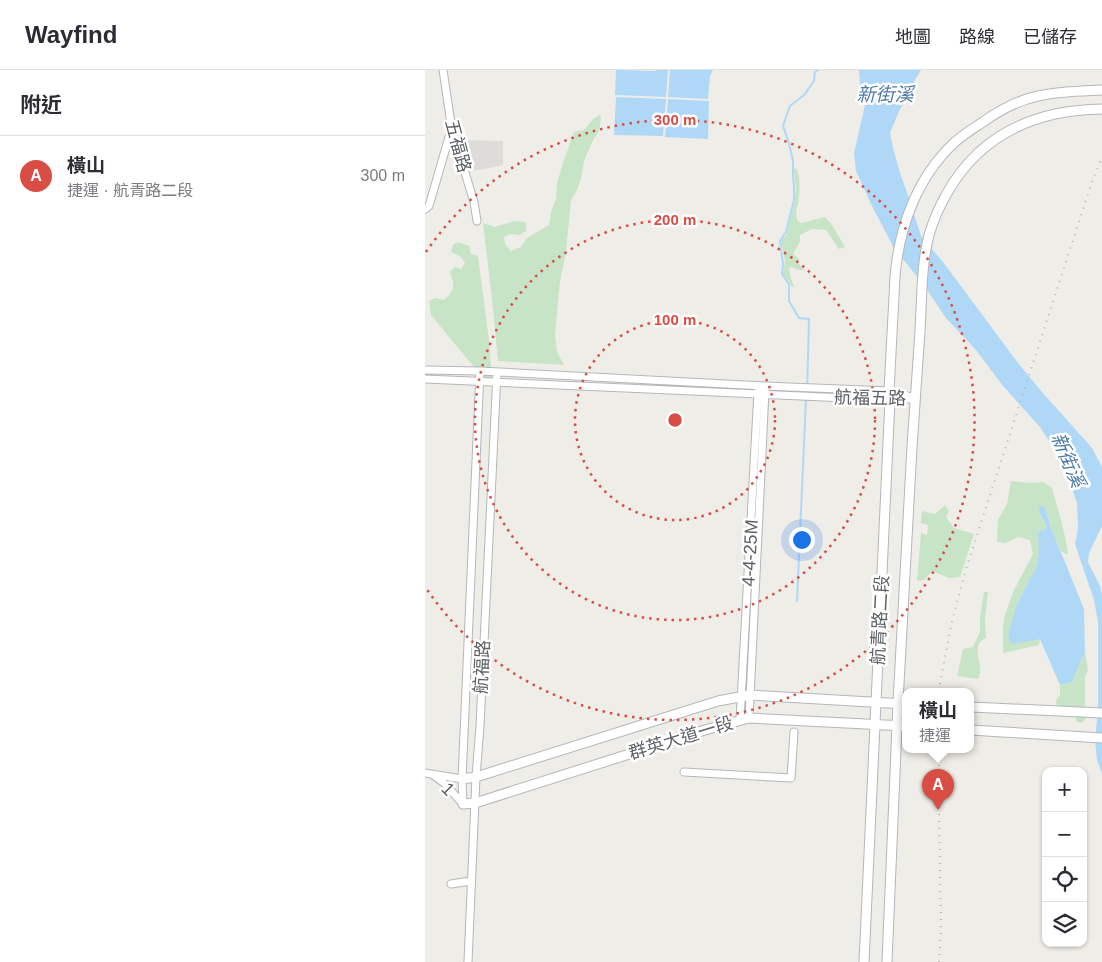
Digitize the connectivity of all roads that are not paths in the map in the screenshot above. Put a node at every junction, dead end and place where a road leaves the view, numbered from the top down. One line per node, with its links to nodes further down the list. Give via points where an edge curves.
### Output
1 (443, 70): 4 (street, 五福路)
2 (1102, 90): 15 (street, 航青路二段, via 1038,96 997,112 955,142 921,184 910,208 896,260)
3 (1102, 109): 16 (street, 航青路二段, via 1065,112 1015,128 995,138 964,167 929,234 924,261)
4 (452, 130): 5 (street, via 429,206); 6 (street, 五福路)
5 (425, 209)
6 (477, 221)
7 (425, 370): 8 (street, 航福五路)
8 (480, 371): 9 (street, 航福五路); 11 (street, 航福路)
9 (497, 373): 12 (street, 航福路); 13 (street, 航福五路)
10 (425, 379): 11 (street, 航福五路)
11 (479, 381): 12 (street, 航福五路); 32 (street, 航福路)
12 (496, 382): 14 (street, 航福五路); 31 (street, 航福路)
13 (762, 386): 14 (street, 4-4-25M); 15 (street, 航福五路)
14 (761, 394): 15 (street, 航福五路); 18 (street, 4-4-25M)
15 (890, 396): 16 (street, 航福五路); 19 (street, 航青路二段)
16 (915, 398): 17 (street, 航青路二段)
17 (903, 688)
18 (746, 695): 19 (street, 群英大道一段); 23 (street, 4-4-25M); 31 (street, 群英大道一段)
19 (877, 702): 20 (street, 群英大道一段); 24 (street, 航青路二段)
20 (902, 704): 25 (street, 航青路二段)
21 (974, 707): 22 (street)
22 (1102, 713)
23 (745, 719): 24 (street, 群英大道一段); 34 (street, 群英大道一段)
24 (875, 724): 25 (street, 群英大道一段); 38 (street, 航青路二段)
25 (901, 725): 39 (street, 航青路二段)
26 (974, 730): 28 (street)
27 (794, 732): 29 (street, via 791,778)
28 (1102, 738)
29 (684, 772)
30 (429, 774): 32 (street, 1); 33 (street, 1, via 444,783)
31 (476, 777): 32 (street, 群英大道一段); 34 (street, 航福路)
32 (462, 779): 33 (street, 航福路)
33 (463, 804): 34 (street, 群英大道一段)
34 (475, 804): 35 (street, 航福路)
35 (471, 881): 36 (street); 37 (street, 航福路)
36 (451, 884)
37 (467, 962)
38 (864, 962)
39 (887, 962)

